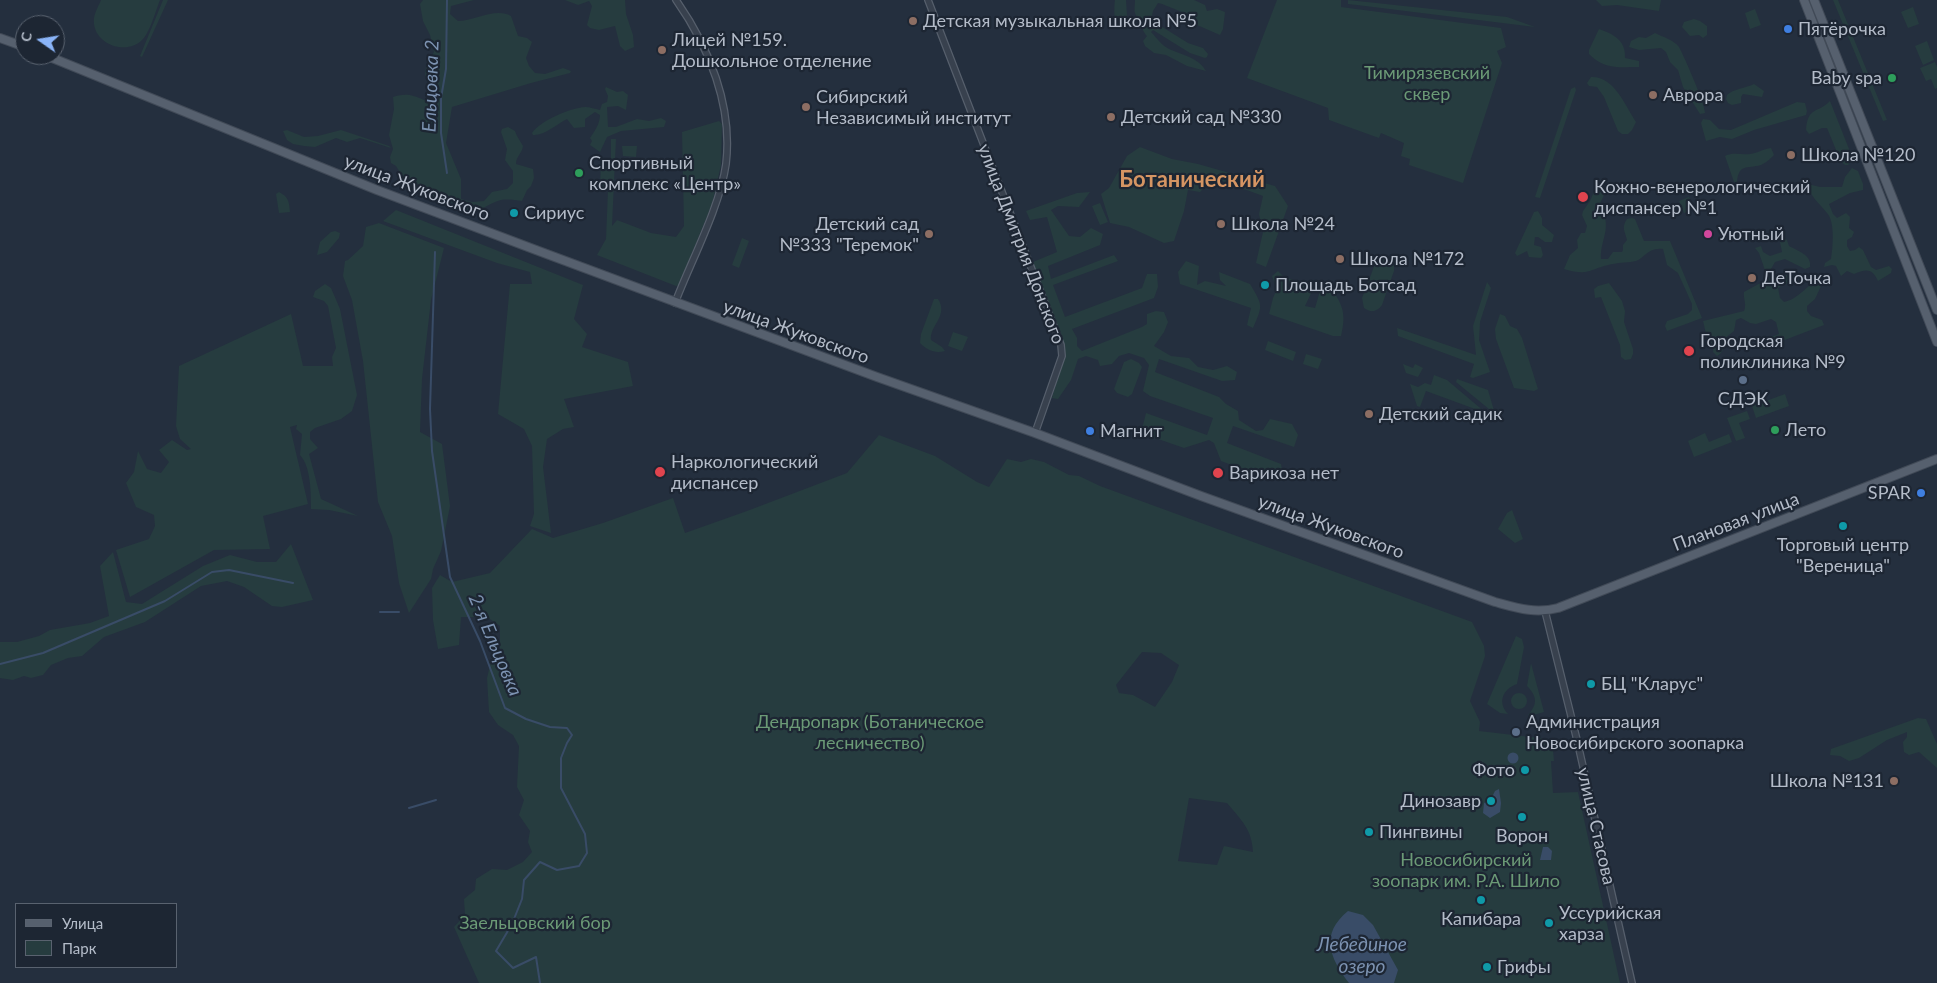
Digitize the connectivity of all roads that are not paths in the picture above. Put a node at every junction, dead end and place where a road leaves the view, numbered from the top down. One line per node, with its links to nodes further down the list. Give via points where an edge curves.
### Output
1 (676, 0): 8 (street, via 706,52 721,94 726,123 726,163 720,187)
2 (928, 0): 11 (street, улица Дмитрия Донского, via 1061,345 1062,356)
3 (1804, 0): 10 (main road)
4 (1814, 0): 9 (main road)
5 (0, 38): 6 (main road)
6 (15, 43)
7 (65, 63): 8 (main road, улица Жуковского, via 384,193)
8 (675, 303): 11 (main road, улица Жуковского)
9 (1937, 310)
10 (1937, 342)
11 (1034, 433): 13 (main road, улица Жуковского, via 1495,602 1525,610)
12 (1937, 459): 13 (main road, Плановая улица)
13 (1545, 611): 14 (street, улица Стасова)
14 (1632, 983)

